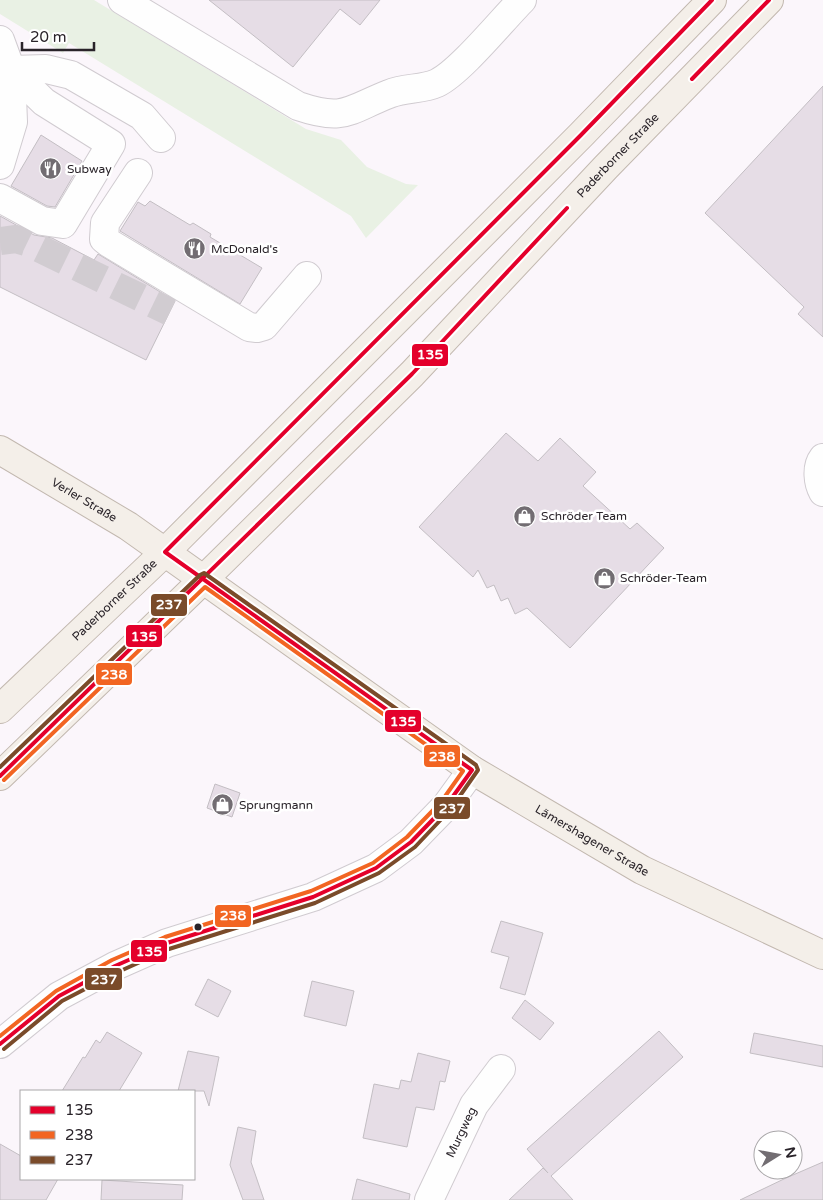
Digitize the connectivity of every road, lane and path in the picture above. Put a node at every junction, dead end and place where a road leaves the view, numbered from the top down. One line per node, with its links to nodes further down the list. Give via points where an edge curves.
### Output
1 (122, 0): 2 (street, via 298,106 336,114 350,112 402,89 423,87 448,77)
2 (522, 0)
3 (712, 0): 15 (main road, Paderborner Straße)
4 (769, 0): 16 (main road, Paderborner Straße, via 606,167 412,374)
5 (0, 40): 6 (street)
6 (12, 70): 7 (street, via 46,69 70,75 142,116); 8 (street, via 13,122); 10 (street, via 44,102 111,144 63,224 42,221)
7 (160, 138)
8 (0, 165)
9 (138, 173): 11 (street, via 105,223 104,238 109,243 249,327 264,326)
10 (0, 198)
11 (307, 276)
12 (0, 450): 15 (main road, Verler Straße, via 128,526)
13 (823, 458): 14 (street, via 819,475)
14 (823, 492)
15 (165, 552): 16 (main road, Verler Straße); 17 (main road, Paderborner Straße)
16 (204, 579): 18 (main road, Lämershagener Straße); 19 (main road, Paderborner Straße)
17 (0, 709)
18 (472, 770): 20 (main road, Lämershagener Straße, via 642,870); 21 (street, via 446,806 411,842 376,868 313,897 167,943 115,966 59,996)
19 (0, 776)
20 (823, 955)
21 (0, 1044)
22 (501, 1069): 23 (street, Murgweg, via 474,1105)
23 (430, 1200)

